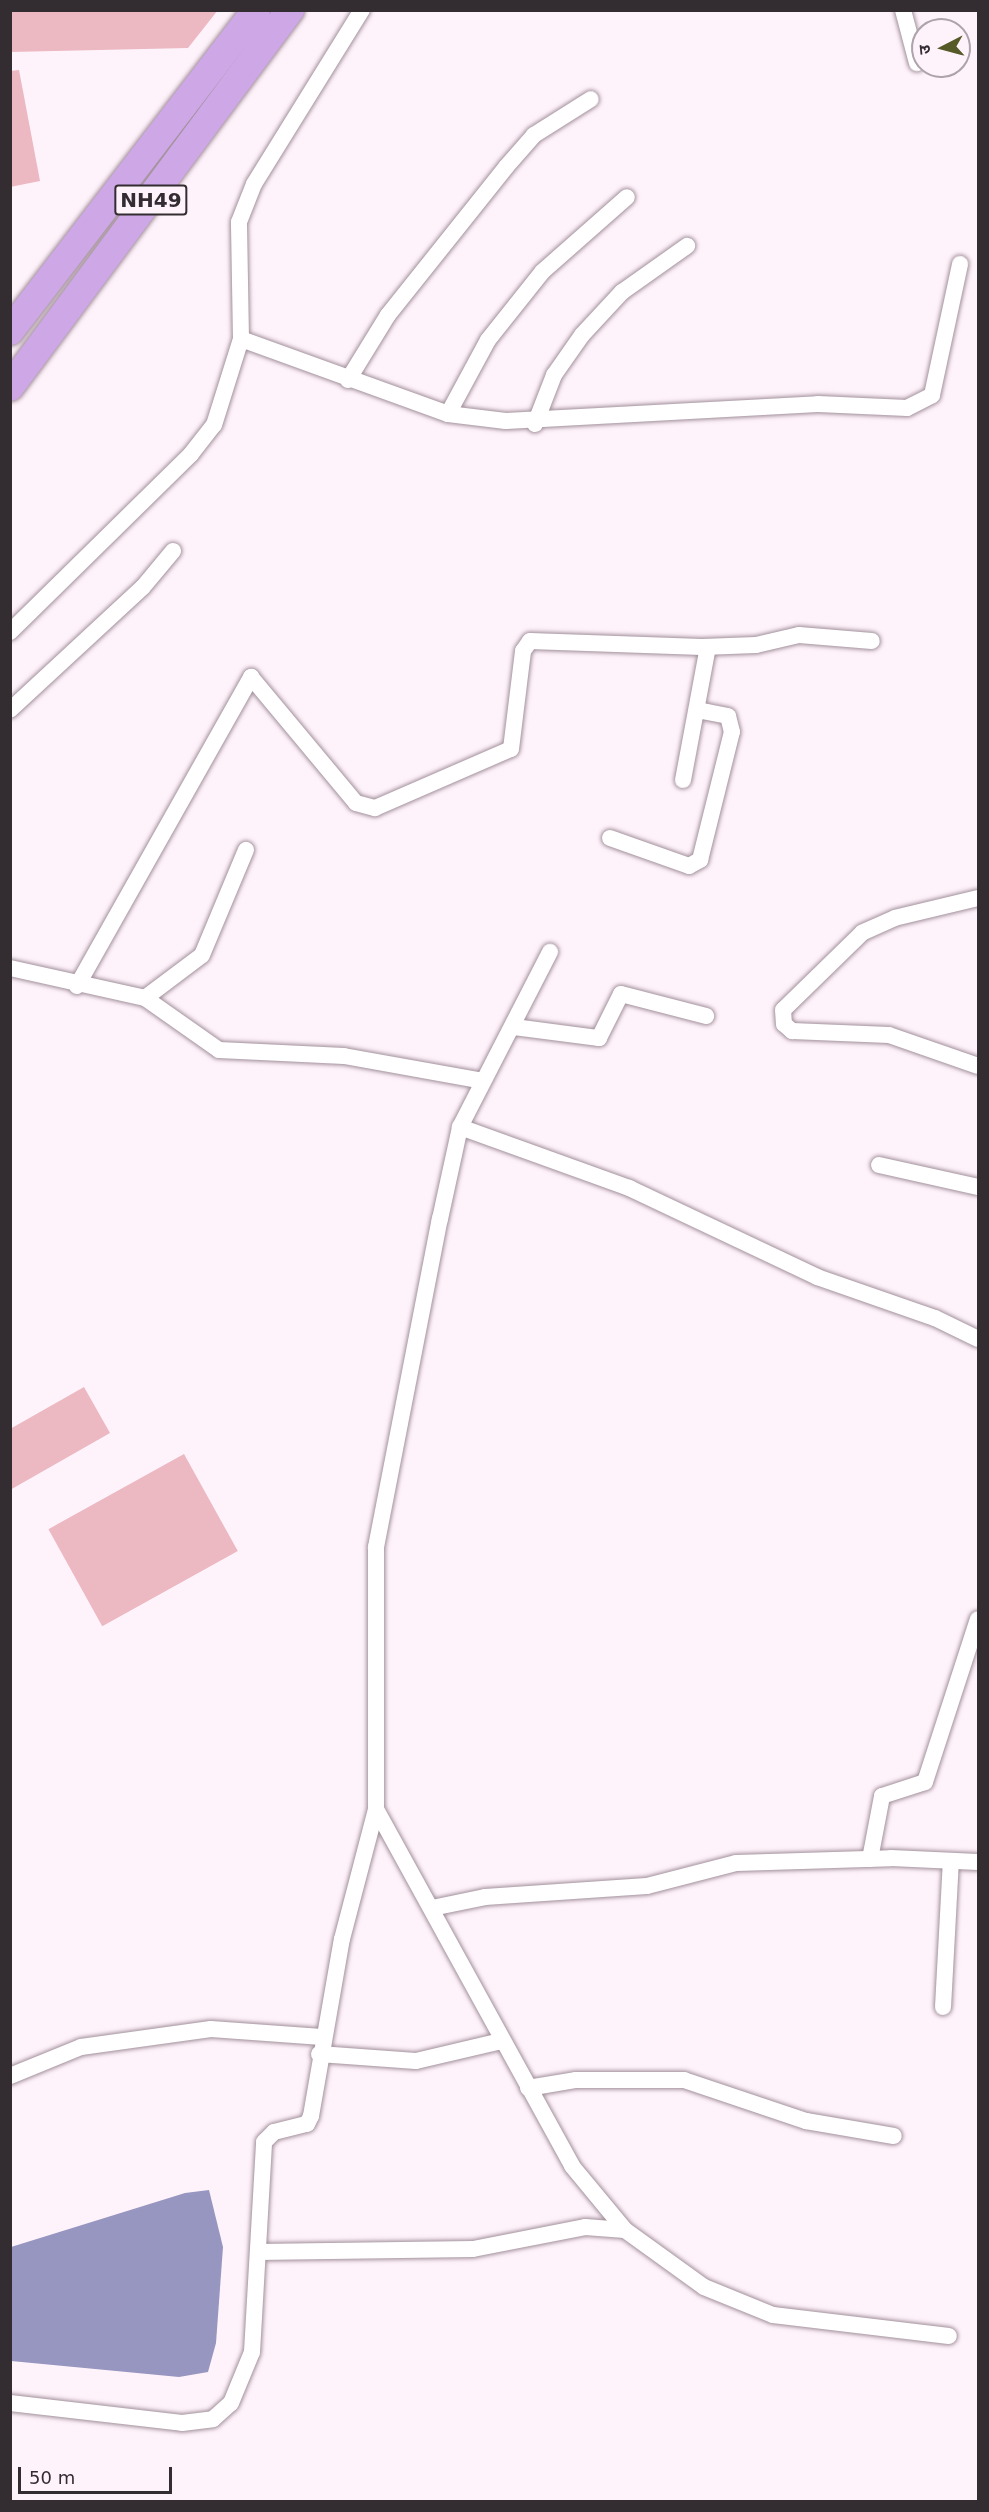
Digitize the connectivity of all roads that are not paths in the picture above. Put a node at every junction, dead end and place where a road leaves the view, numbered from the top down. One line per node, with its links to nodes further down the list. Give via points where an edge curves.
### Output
1 (290, 10): 13 (highway, NH49)
2 (362, 10): 11 (street, via 254,184 238,222)
3 (903, 10): 5 (street)
4 (255, 11): 10 (highway, NH49)
5 (911, 40)
6 (591, 99): 12 (street, via 534,135 506,166 388,315)
7 (627, 197): 14 (street, via 542,272 488,340)
8 (687, 246): 15 (street, via 622,292 582,335 554,375)
9 (960, 264): 15 (street, via 932,395 922,404 818,404)
10 (10, 331)
11 (241, 339): 12 (street); 17 (street, via 214,425 191,454)
12 (348, 380): 14 (street)
13 (10, 387)
14 (448, 414): 15 (street)
15 (535, 424)
16 (173, 551): 20 (street, via 143,586)
17 (10, 632)
18 (872, 641): 19 (street, via 799,635)
19 (708, 647): 21 (street); 28 (street, via 530,641 523,651 512,749 375,808 356,803 261,683 245,680)
20 (10, 710)
21 (698, 710): 22 (street); 23 (street, via 728,716 732,732 700,860 688,866)
22 (683, 780)
23 (610, 838)
24 (246, 850): 29 (street, via 202,954)
25 (978, 898): 32 (street, via 895,918 862,933 783,1010 784,1024 792,1031 889,1035)
26 (550, 952): 31 (street)
27 (10, 968): 28 (street)
28 (77, 986): 29 (street)
29 (145, 998): 33 (street, via 219,1050 344,1056)
30 (706, 1016): 31 (street, via 621,994 599,1038)
31 (514, 1027): 33 (street)
32 (978, 1066)
33 (483, 1081): 34 (street)
34 (460, 1127): 37 (street, via 629,1188 807,1273 935,1318); 39 (street, via 376,1547)
35 (879, 1165): 36 (street)
36 (978, 1187)
37 (978, 1339)
38 (978, 1619): 40 (street, via 925,1782 882,1796)
39 (376, 1809): 43 (street); 45 (street)
40 (870, 1859): 41 (street); 43 (street, via 736,1863 647,1886 485,1897)
41 (951, 1861): 42 (street); 44 (street)
42 (978, 1862)
43 (432, 1908): 46 (street)
44 (943, 2007)
45 (322, 2037): 47 (street); 48 (street, via 211,2029 81,2047)
46 (501, 2041): 47 (street, via 416,2061); 49 (street)
47 (319, 2054): 52 (street, via 307,2124 274,2132 264,2142)
48 (10, 2076)
49 (528, 2088): 50 (street, via 576,2080 684,2080 806,2121); 51 (street, via 572,2166)
50 (894, 2136)
51 (625, 2230): 52 (street, via 585,2227 473,2249); 53 (street, via 704,2286 773,2315)
52 (258, 2252): 54 (street, via 252,2352 231,2403 213,2419 182,2422)
53 (949, 2336)
54 (10, 2403)

